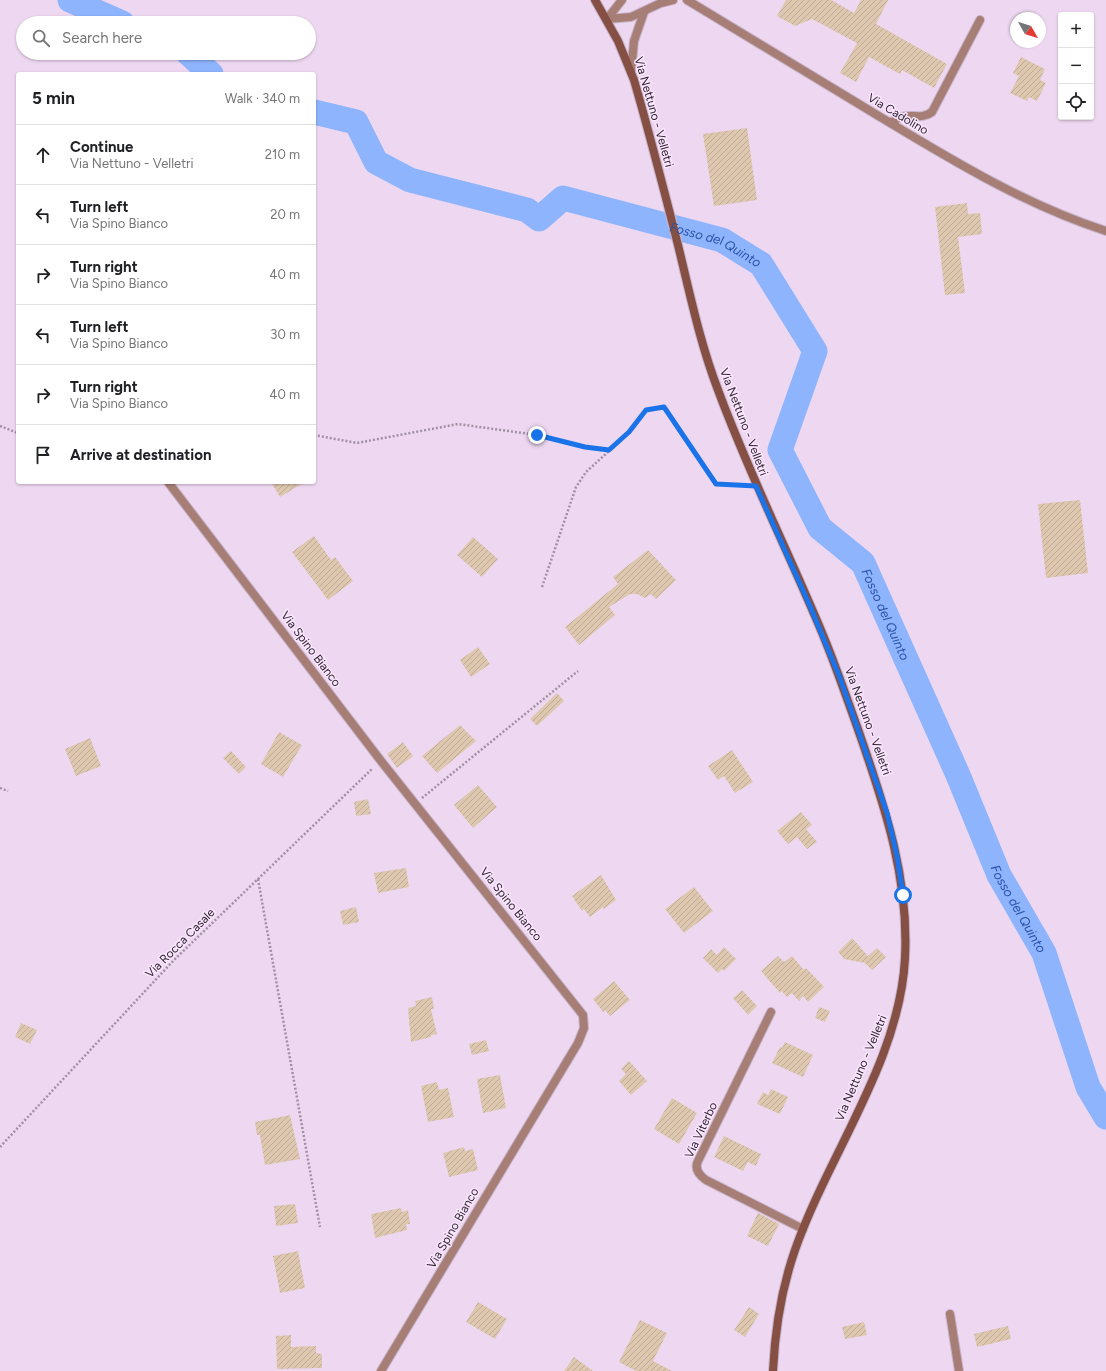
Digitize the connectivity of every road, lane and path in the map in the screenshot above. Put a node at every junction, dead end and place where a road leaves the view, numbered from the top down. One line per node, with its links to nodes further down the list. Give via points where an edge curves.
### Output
1 (595, 0): 6 (main road, Via Nettuno - Velletri)
2 (622, 0): 6 (street)
3 (673, 0): 5 (street)
4 (687, 0): 9 (street, Via Cadolino)
5 (644, 12): 6 (street, via 627,18); 8 (street, via 635,34)
6 (607, 19): 8 (main road, Via Nettuno - Velletri)
7 (980, 20): 9 (street, via 932,112 922,116 902,116)
8 (631, 72): 16 (main road, Via Nettuno - Velletri, via 709,365)
9 (891, 123): 10 (street, Via Cadolino, via 1018,196 1060,215)
10 (1106, 231)
11 (0, 426): 12 (path)
12 (16, 432)
13 (316, 435): 14 (path, via 357,443 458,424 537,435)
14 (609, 450): 16 (path, via 629,432 646,410 664,407 716,484); 17 (path, via 586,472 576,487)
15 (170, 484): 19 (street, Via Spino Bianco)
16 (756, 486): 27 (main road, Via Nettuno - Velletri, via 834,663 878,786 897,856 905,915 904,967 895,1021 881,1059)
17 (542, 587)
18 (578, 671): 22 (path)
19 (381, 761): 22 (street, Via Spino Bianco); 23 (path, Via Rocca Casale)
20 (0, 788): 21 (path)
21 (8, 791)
22 (415, 803): 29 (street, Via Spino Bianco, via 578,1007 583,1015 584,1028 578,1043)
23 (258, 879): 25 (path, Via Rocca Casale, via 153,981); 26 (path)
24 (772, 1012): 27 (street, Via Viterbo, via 696,1168 706,1180)
25 (0, 1147)
26 (320, 1227)
27 (803, 1229): 30 (main road, Via Nettuno - Velletri, via 781,1297)
28 (950, 1314): 31 (street)
29 (380, 1371)
30 (773, 1371)
31 (959, 1371)

